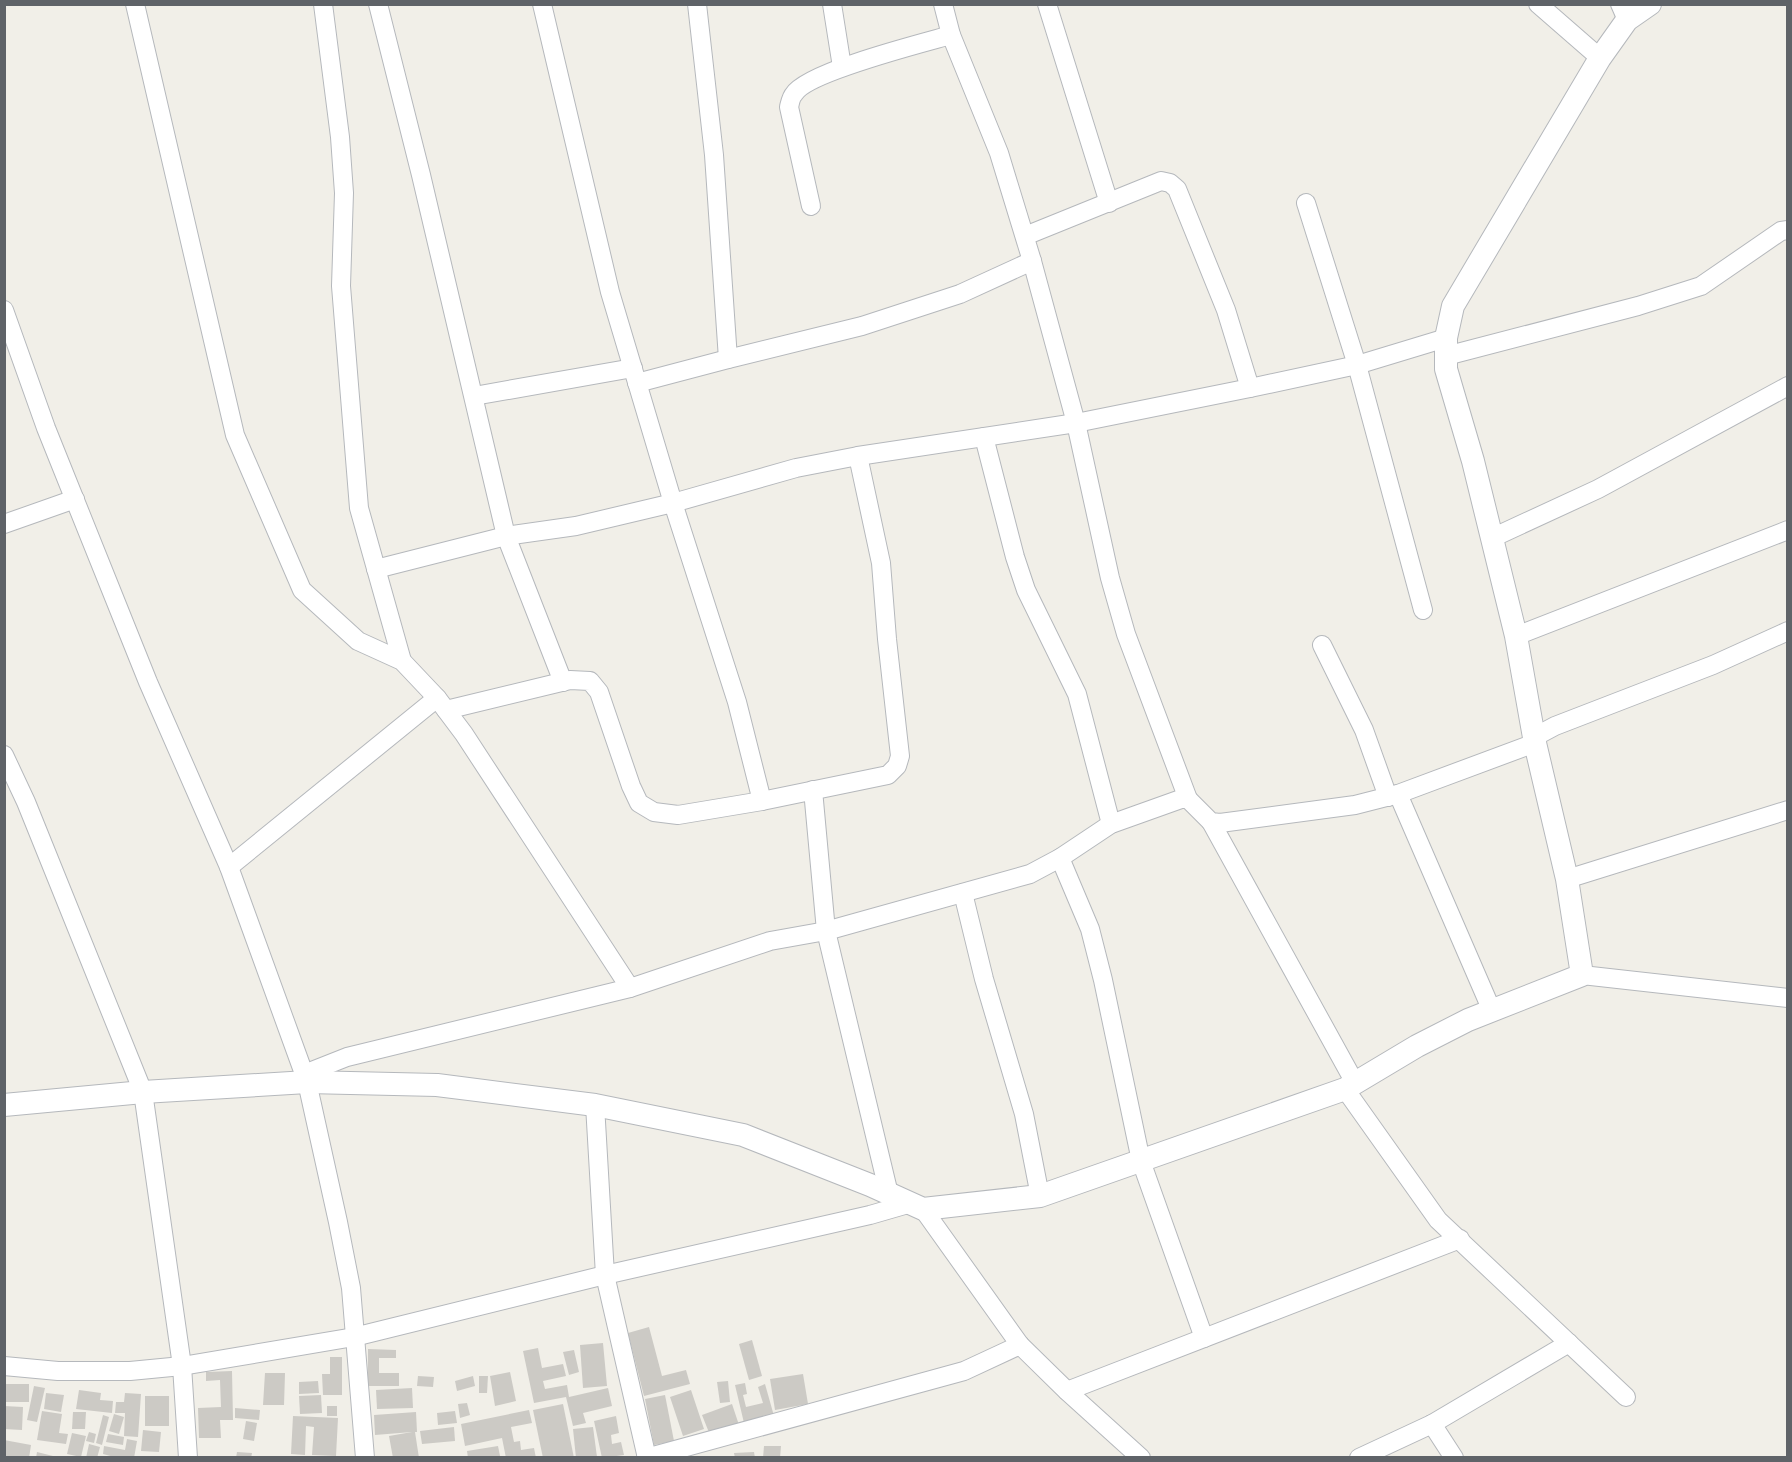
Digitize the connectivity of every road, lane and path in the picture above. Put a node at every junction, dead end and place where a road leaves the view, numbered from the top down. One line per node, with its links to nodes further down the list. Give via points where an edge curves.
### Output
1 (135, 4): 43 (street, via 234,435 302,590 358,641)
2 (323, 4): 38 (street, via 340,137 341,286 359,508)
3 (378, 4): 28 (street)
4 (542, 4): 25 (street, via 610,292)
5 (697, 4): 23 (street, via 714,155)
6 (832, 4): 14 (street)
7 (944, 4): 12 (street)
8 (1047, 4): 15 (street)
9 (1538, 4): 13 (street)
10 (1650, 4): 11 (street)
11 (1624, 12): 13 (street)
12 (951, 34): 14 (street); 19 (street, via 999,153)
13 (1600, 58): 22 (street, via 1453,306)
14 (842, 67): 17 (street, via 804,84 794,93 789,107)
15 (1108, 202): 19 (street); 27 (street, via 1161,181 1177,189 1226,310)
16 (1306, 203): 24 (street)
17 (811, 206)
18 (1788, 230): 22 (street, via 1701,286 1638,306)
19 (1024, 237): 20 (street)
20 (1032, 261): 23 (street, via 960,294 862,326); 29 (street)
21 (4, 310): 32 (street)
22 (1446, 347): 24 (street); 37 (street, via 1446,369)
23 (728, 359): 25 (street)
24 (1357, 365): 27 (street); 39 (street)
25 (635, 375): 28 (street); 33 (street)
26 (1788, 386): 37 (street, via 1598,489)
27 (1250, 388): 29 (street)
28 (474, 396): 36 (street)
29 (1076, 423): 30 (street); 50 (street, via 1126,634)
30 (984, 437): 31 (street); 54 (street, via 1026,590 1077,694)
31 (858, 456): 33 (street, via 796,468); 48 (street, via 881,563 900,756 888,775)
32 (75, 499): 34 (street); 56 (street, via 147,682)
33 (673, 503): 36 (street, via 576,526); 51 (street, via 737,702)
34 (4, 524)
35 (1788, 530): 41 (street)
36 (506, 536): 38 (street); 44 (street)
37 (1492, 538): 41 (street)
38 (376, 569): 43 (street)
39 (1423, 610)
40 (1788, 631): 46 (street, via 1713,665 1555,726 1540,734)
41 (1516, 636): 46 (street)
42 (1323, 645): 49 (street)
43 (402, 661): 45 (street)
44 (563, 682): 45 (street); 51 (street, via 590,681 599,692 631,786 646,808 678,815)
45 (442, 704): 56 (street); 61 (street)
46 (1535, 743): 49 (street); 57 (street)
47 (4, 756): 66 (street)
48 (813, 790): 51 (street); 59 (street)
49 (1393, 796): 53 (street, via 1290,815); 63 (street)
50 (1188, 799): 53 (street); 54 (street)
51 (762, 801)
52 (1788, 810): 57 (street)
53 (1211, 822): 65 (street)
54 (1111, 824): 55 (street)
55 (1060, 858): 58 (street, via 1030,874); 69 (street, via 1090,929)
56 (229, 867): 64 (street)
57 (1567, 879): 60 (street)
58 (963, 893): 59 (street); 70 (street, via 1023,1114)
59 (826, 931): 61 (street, via 770,941); 71 (street)
60 (1582, 975): 62 (street); 63 (street)
61 (630, 988): 64 (street, via 347,1057)
62 (1788, 998)
63 (1492, 1011): 65 (street, via 1417,1046)
64 (306, 1078): 66 (street); 68 (street, via 437,1085); 74 (street, via 343,1244)
65 (1350, 1086): 69 (street); 72 (street, via 1438,1220)
66 (143, 1092): 67 (street); 79 (street)
67 (4, 1105)
68 (595, 1105): 71 (street, via 744,1135); 73 (street)
69 (1141, 1161): 70 (street); 75 (street)
70 (1040, 1196): 71 (street)
71 (907, 1202): 73 (street, via 870,1215); 77 (street)
72 (1460, 1239): 75 (street); 76 (street)
73 (605, 1275): 74 (street); 83 (street)
74 (354, 1337): 79 (street); 85 (street)
75 (1204, 1338): 80 (street)
76 (1569, 1343): 81 (street); 82 (street)
77 (1020, 1345): 80 (street); 83 (street, via 964,1371)
78 (4, 1366): 79 (street, via 70,1371)
79 (182, 1366): 84 (street)
80 (1067, 1391): 86 (street)
81 (1626, 1397)
82 (1432, 1424): 87 (street); 88 (street)
83 (647, 1457)
84 (188, 1458)
85 (365, 1458)
86 (1142, 1458)
87 (1359, 1458)
88 (1454, 1458)

